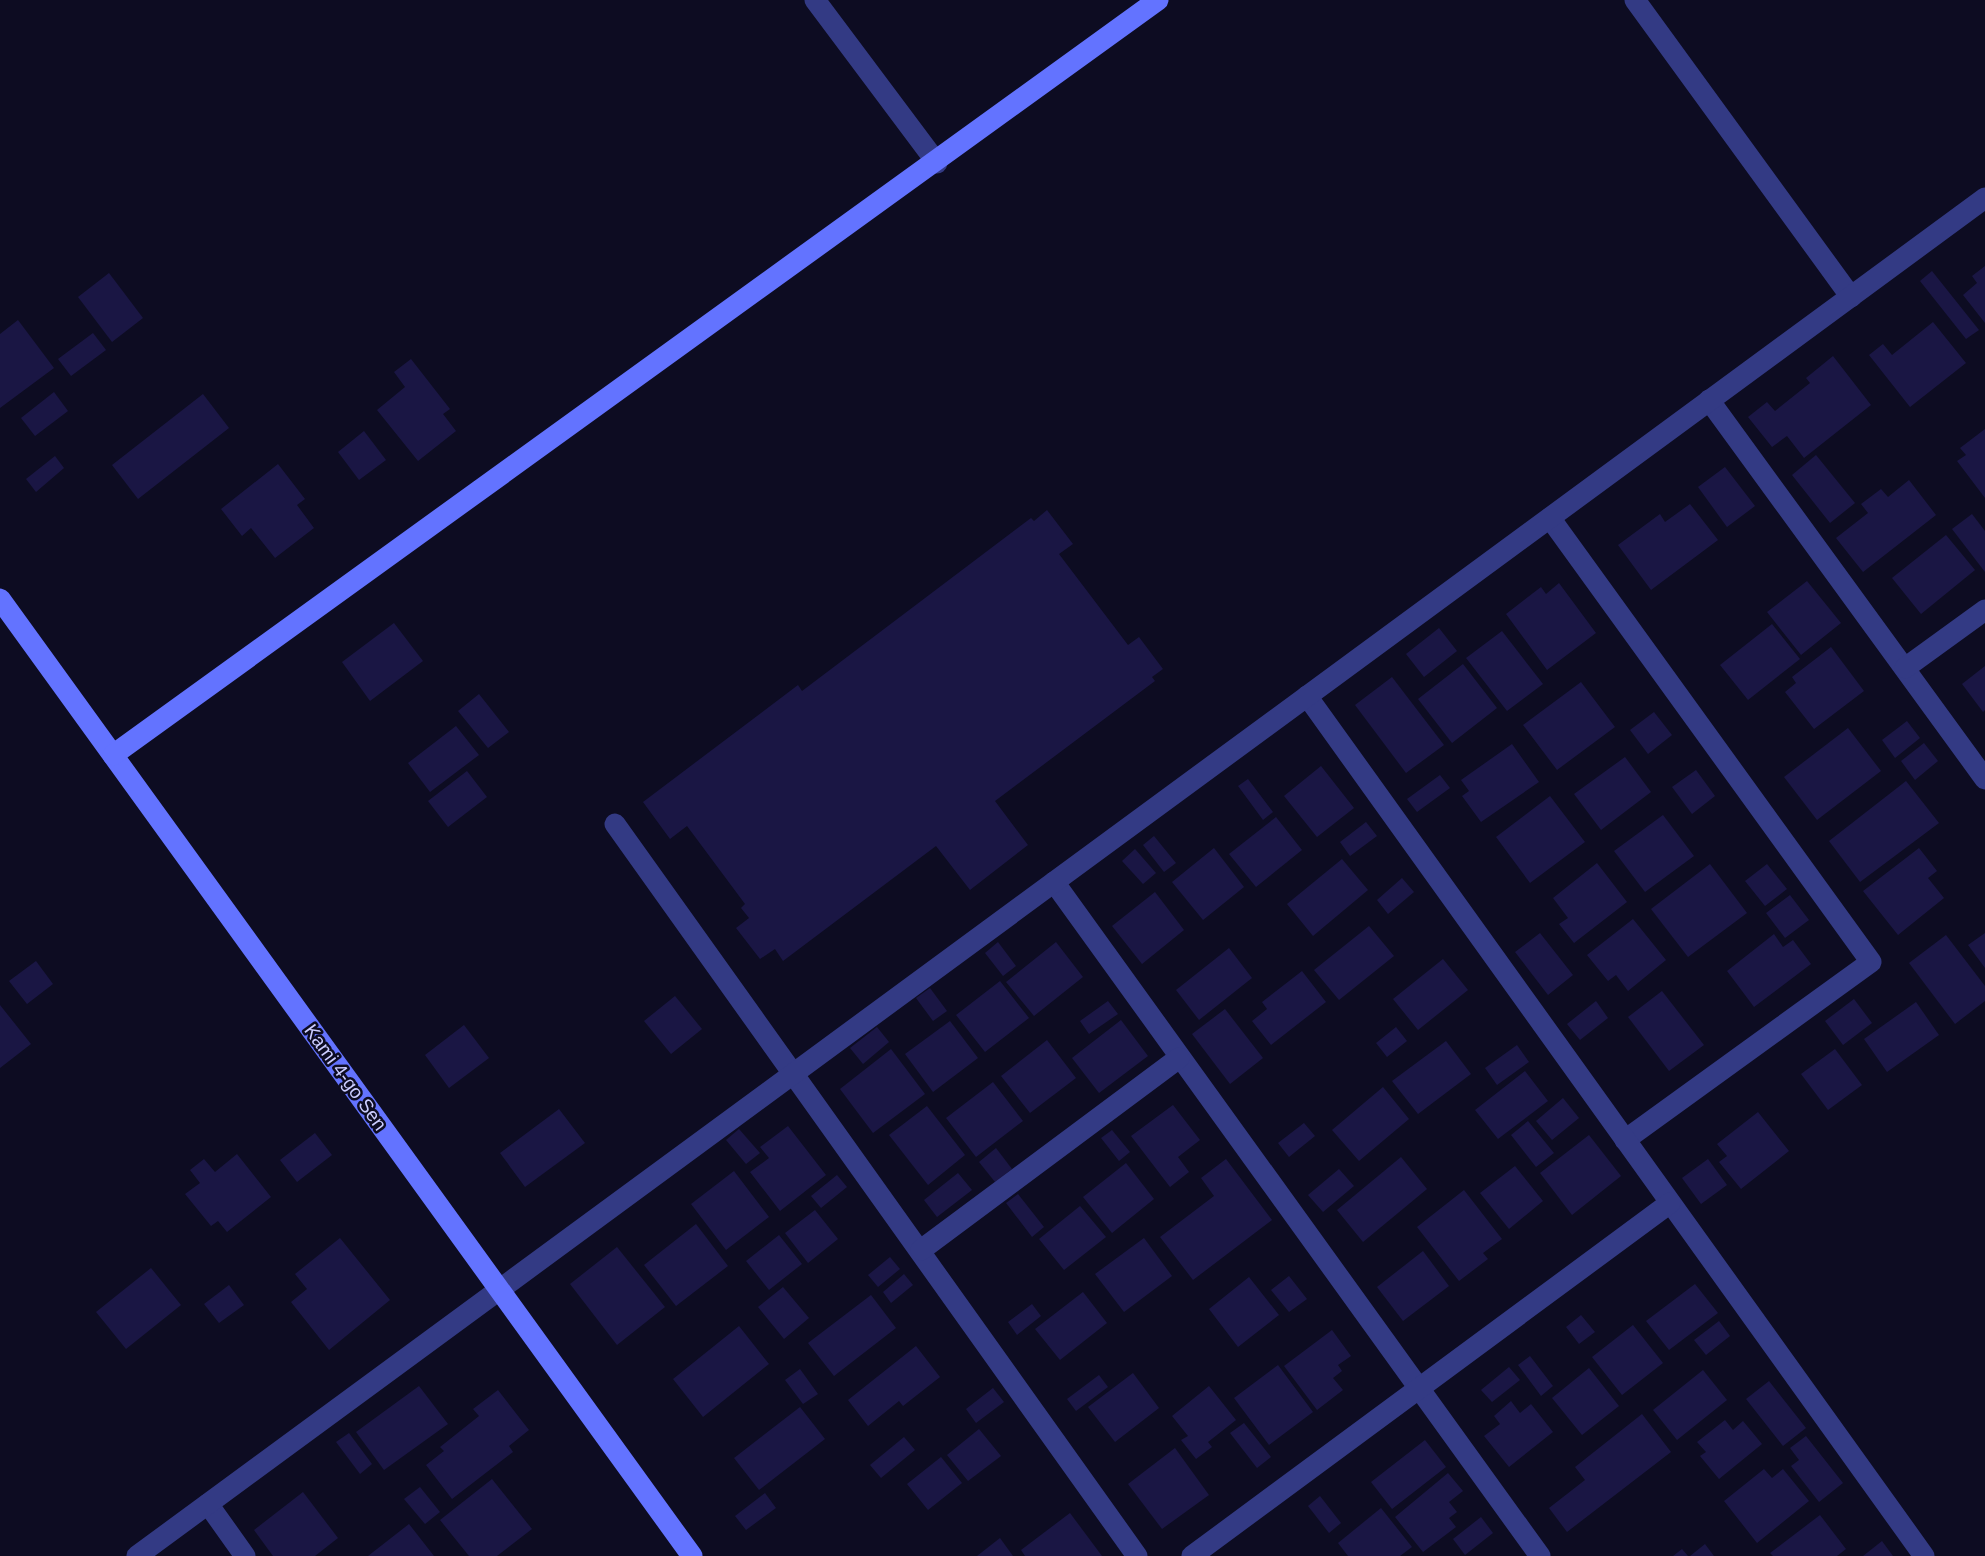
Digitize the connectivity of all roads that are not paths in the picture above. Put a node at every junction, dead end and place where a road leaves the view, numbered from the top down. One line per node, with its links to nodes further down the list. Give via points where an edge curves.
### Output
1 (815, 0): 4 (street)
2 (1158, 0): 4 (street)
3 (1635, 0): 6 (street)
4 (937, 163): 13 (street)
5 (1985, 198): 6 (street)
6 (1851, 297): 7 (street)
7 (1709, 400): 8 (street); 11 (street)
8 (1550, 518): 12 (street); 19 (street, via 1871,962)
9 (0, 599): 13 (street, Kami 4-go Sen)
10 (1985, 610): 11 (street)
11 (1905, 668): 14 (street)
12 (1307, 696): 16 (street); 19 (street)
13 (113, 755): 22 (street, Kami 4-go Sen)
14 (1985, 779)
15 (615, 824): 18 (street)
16 (1054, 882): 17 (street); 18 (street)
17 (1179, 1058): 21 (street); 23 (street)
18 (793, 1073): 21 (street); 22 (street)
19 (1625, 1140): 20 (street)
20 (1670, 1203): 23 (street); 31 (street)
21 (921, 1250): 28 (street)
22 (500, 1289): 24 (street); 27 (street, Kami 4-go Sen)
23 (1420, 1388): 29 (street); 30 (street)
24 (208, 1504): 25 (street); 26 (street)
25 (137, 1556)
26 (245, 1556)
27 (692, 1556)
28 (1137, 1556)
29 (1192, 1556)
30 (1540, 1556)
31 (1924, 1556)

